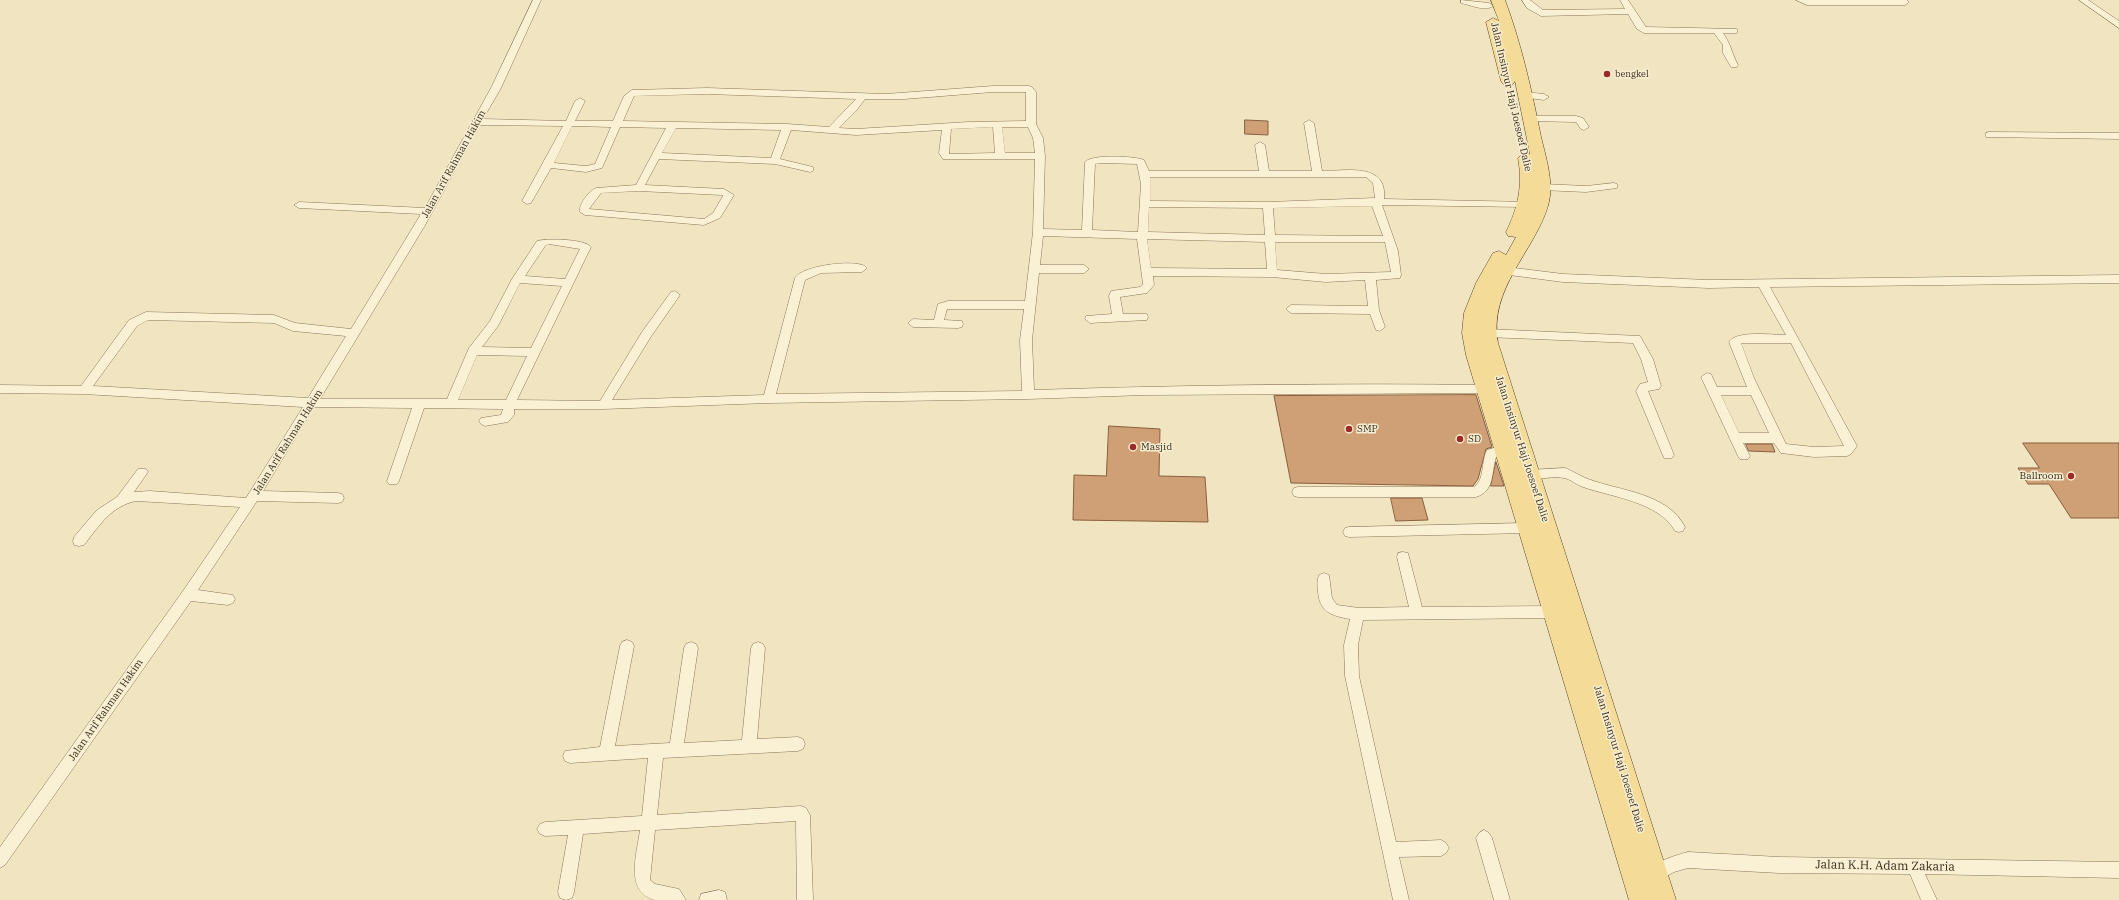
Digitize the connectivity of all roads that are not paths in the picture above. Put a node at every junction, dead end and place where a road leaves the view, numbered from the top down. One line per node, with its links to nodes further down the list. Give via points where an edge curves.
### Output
1 (537, 0): 20 (street, Jalan Arif Rahman Hakim)
2 (1526, 0): 10 (street, via 1541,13)
3 (1624, 0): 10 (street)
4 (1800, 0): 7 (street)
5 (2083, 0): 11 (street)
6 (1464, 1): 8 (street)
7 (1873, 1): 9 (street)
8 (1491, 2): 15 (main road, Jalan Insinyur Haji Joesoef Dalie, via 1513,46); 50 (main road, Jalan Insinyur Haji Joesoef Dalie, via 1528,168)
9 (1905, 2)
10 (1630, 11): 13 (street, via 1644,30)
11 (2119, 25)
12 (1734, 31): 13 (street)
13 (1717, 32): 14 (street, via 1727,45 1727,53)
14 (1734, 65)
15 (1524, 95): 17 (street); 19 (main road, Jalan Insinyur Haji Joesoef Dalie)
16 (862, 97): 21 (street, via 707,91 634,92 629,96); 25 (street, via 1029,89); 30 (street)
17 (1544, 97)
18 (580, 101): 23 (street)
19 (1530, 119): 29 (street, via 1576,119 1580,120); 44 (main road, Jalan Insinyur Haji Joesoef Dalie)
20 (477, 122): 23 (street); 52 (street, Jalan Arif Rahman Hakim)
21 (616, 123): 23 (street); 24 (street); 38 (street, via 601,163 596,168)
22 (1309, 123): 41 (street)
23 (569, 124): 38 (street)
24 (673, 124): 28 (street); 34 (street)
25 (1030, 124): 26 (street); 36 (street, via 1038,138)
26 (997, 125): 27 (street); 35 (street)
27 (947, 126): 30 (street, via 856,132); 35 (street, via 944,153 946,157)
28 (787, 127): 30 (street); 37 (street)
29 (1584, 127)
30 (831, 130)
31 (1989, 135): 32 (street)
32 (2119, 136)
33 (1260, 146): 40 (street)
34 (656, 156): 37 (street); 45 (street)
35 (1000, 156): 36 (street)
36 (1040, 156): 53 (street)
37 (775, 161): 39 (street)
38 (548, 166): 46 (street)
39 (810, 169)
40 (1264, 173): 41 (street); 42 (street)
41 (1316, 173): 47 (street, via 1374,176)
42 (1145, 174): 49 (street); 54 (street, via 1143,164 1136,160 1090,162)
43 (1614, 186): 44 (street, via 1586,189)
44 (1542, 187): 61 (main road, Jalan Insinyur Haji Joesoef Dalie, via 1534,221)
45 (638, 188): 45 (street, via 599,190 584,208 585,212 704,222 717,216 729,195 724,192)
46 (527, 201)
47 (1382, 203): 50 (street); 51 (street); 57 (street)
48 (298, 204): 52 (street)
49 (1146, 204): 51 (street); 55 (street)
50 (1526, 204): 86 (main road, Jalan Insinyur Haji Joesoef Dalie, via 1522,217 1484,284 1473,316 1471,332)
51 (1268, 205): 56 (street)
52 (427, 211): 80 (street, Jalan Arif Rahman Hakim)
53 (1038, 232): 54 (street); 59 (street)
54 (1087, 232): 55 (street)
55 (1144, 234): 56 (street); 62 (street, via 1144,261)
56 (1270, 239): 57 (street); 63 (street)
57 (1388, 239): 64 (street, via 1396,275)
58 (862, 268): 93 (street, via 815,270 804,273 800,278)
59 (1034, 269): 60 (street); 70 (street)
60 (1084, 269)
61 (1506, 271): 68 (street, via 1563,278); 81 (main road, Jalan Insinyur Haji Joesoef Dalie, via 1491,304)
62 (1148, 272): 63 (street); 74 (street, via 1149,284 1146,288 1118,292 1114,296)
63 (1272, 273): 64 (street, via 1326,278)
64 (1370, 276): 72 (street)
65 (517, 279): 67 (street); 67 (street, via 541,243 549,241 586,247); 83 (street, via 494,323)
66 (2119, 279): 68 (street)
67 (568, 283): 84 (street)
68 (1763, 284): 82 (street)
69 (675, 295): 98 (street, via 646,335)
70 (1030, 305): 77 (street, via 944,306); 92 (street, via 1026,355)
71 (1291, 309): 72 (street)
72 (1374, 310): 79 (street)
73 (1143, 316): 74 (street)
74 (1118, 318): 75 (street)
75 (1090, 319)
76 (913, 324): 77 (street)
77 (938, 324): 78 (street)
78 (958, 324)
79 (1380, 327)
80 (354, 333): 88 (street, via 293,327 274,319 146,316 133,323); 94 (street, Jalan Arif Rahman Hakim)
81 (1488, 333): 89 (main road, Jalan Insinyur Haji Joesoef Dalie); 103 (street, via 1636,339 1647,359 1655,386 1642,390)
82 (1794, 339): 91 (street, via 1736,340 1736,348); 101 (street, via 1851,448 1847,452 1786,450)
83 (473, 351): 84 (street); 96 (street)
84 (533, 352): 97 (street)
85 (1707, 376): 90 (street)
86 (1485, 388): 89 (street); 92 (street, via 1145,391); 102 (main road, Jalan Insinyur Haji Joesoef Dalie)
87 (0, 389): 88 (street)
88 (84, 390): 94 (street)
89 (1504, 391): 106 (main road, Jalan Insinyur Haji Joesoef Dalie)
90 (1713, 391): 91 (street); 100 (street)
91 (1754, 391): 101 (street)
92 (1028, 395): 93 (street)
93 (769, 399): 98 (street)
94 (312, 403): 95 (street); 111 (street, Jalan Arif Rahman Hakim)
95 (419, 405): 96 (street); 107 (street)
96 (450, 405): 97 (street)
97 (508, 405): 98 (street); 99 (street, via 508,415 504,420)
98 (603, 405)
99 (485, 421)
100 (1735, 438): 101 (street); 104 (street)
101 (1777, 438)
102 (1504, 450): 108 (street, via 1491,453 1487,478 1482,489 1476,492); 113 (main road, Jalan Insinyur Haji Joesoef Dalie)
103 (1668, 455)
104 (1744, 456)
105 (142, 472): 109 (street)
106 (1530, 474): 112 (street, via 1565,473 1585,483 1620,492 1666,511); 141 (main road, Jalan Insinyur Haji Joesoef Dalie)
107 (393, 481)
108 (1298, 492)
109 (122, 498): 111 (street, via 150,496); 115 (street, via 105,510)
110 (338, 498): 111 (street)
111 (252, 499): 118 (street, Jalan Arif Rahman Hakim)
112 (1679, 527)
113 (1527, 528): 114 (street); 121 (main road, Jalan Insinyur Haji Joesoef Dalie)
114 (1349, 532)
115 (78, 541)
116 (1403, 557): 120 (street)
117 (1324, 579): 122 (street, via 1324,600 1332,610)
118 (188, 595): 119 (street); 138 (street, Jalan Arif Rahman Hakim)
119 (228, 599)
120 (1417, 612): 121 (street); 122 (street)
121 (1554, 612): 143 (main road, Jalan Insinyur Haji Joesoef Dalie)
122 (1358, 614): 137 (street, via 1350,660)
123 (627, 646): 130 (street)
124 (691, 648): 128 (street)
125 (758, 648): 127 (street)
126 (798, 744): 127 (street)
127 (749, 747): 128 (street)
128 (676, 750): 129 (street)
129 (656, 751): 130 (street); 132 (street)
130 (606, 753): 131 (street)
131 (570, 756)
132 (649, 823): 133 (street); 144 (street, via 642,870 644,887 651,892 673,895); 147 (street, via 801,813 804,818)
133 (577, 827): 134 (street); 142 (street)
134 (545, 829)
135 (1484, 838): 149 (street)
136 (1441, 848): 137 (street)
137 (1390, 850): 148 (street)
138 (0, 860)
139 (1914, 866): 140 (street, Jalan K.H. Adam Zakaria); 141 (street, Jalan K.H. Adam Zakaria, via 1779,865 1688,860 1671,865); 151 (street)
140 (2119, 870)
141 (1656, 874): 143 (street, Jalan K.H. Adam Zakaria); 150 (main road, Jalan Insinyur Haji Joesoef Dalie)
142 (566, 892)
143 (1639, 893)
144 (678, 900)
145 (707, 900): 146 (street)
146 (719, 900)
147 (805, 900)
148 (1402, 900)
149 (1502, 900)
150 (1664, 900)
151 (1929, 900)

